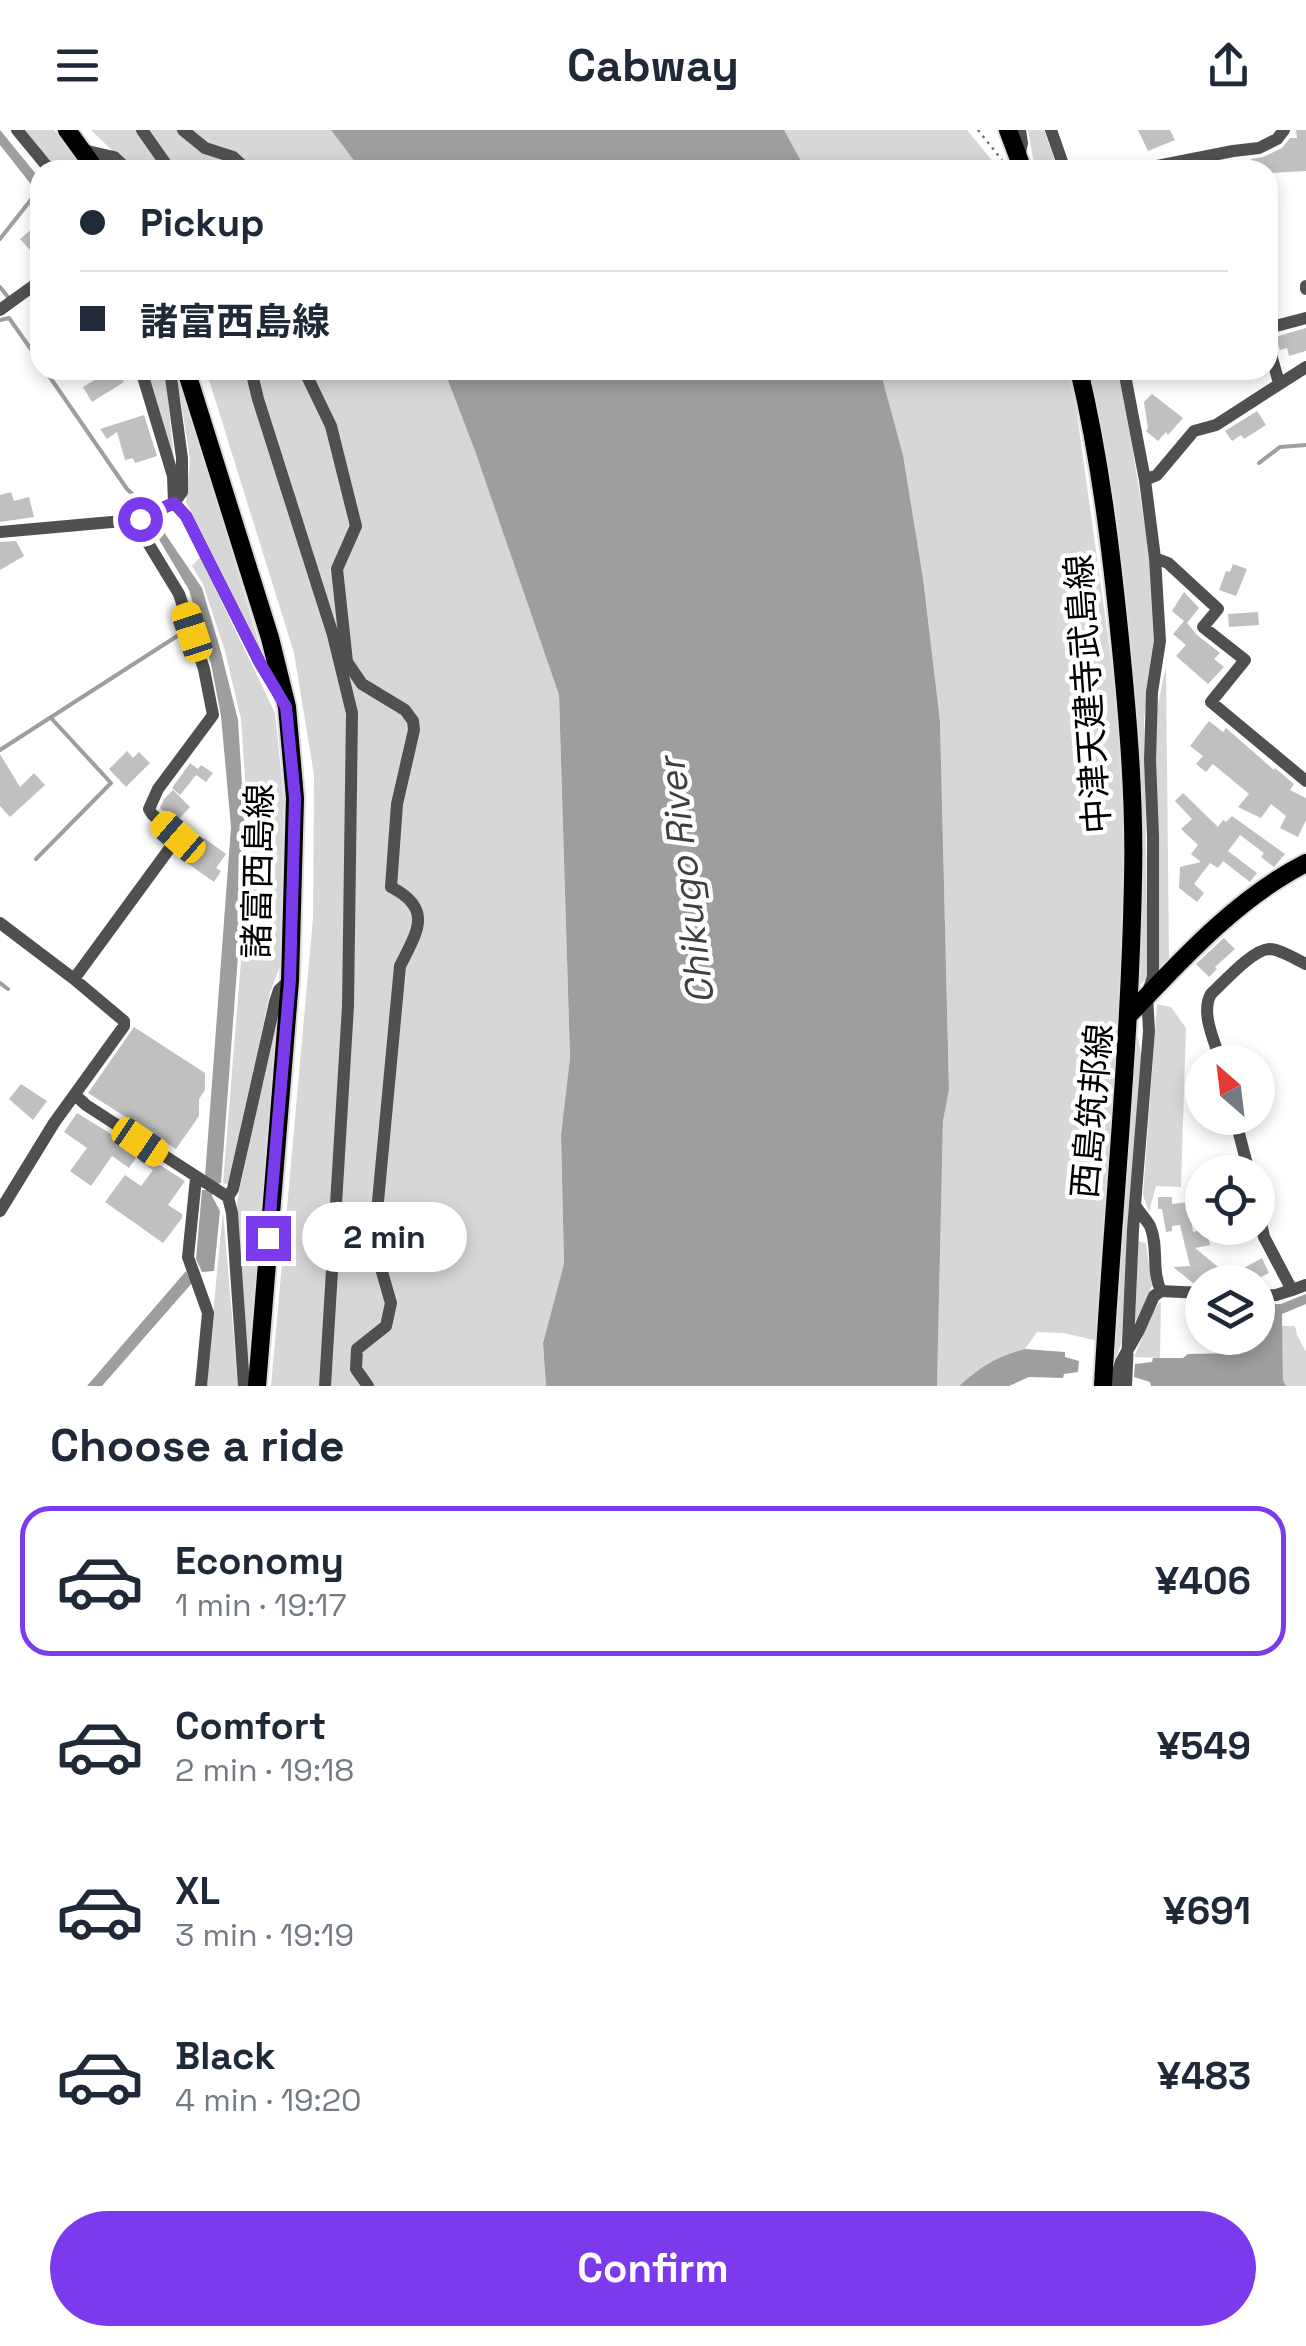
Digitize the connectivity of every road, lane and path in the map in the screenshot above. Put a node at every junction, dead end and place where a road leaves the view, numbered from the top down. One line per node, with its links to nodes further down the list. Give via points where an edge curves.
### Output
1 (17, 130): 11 (street)
2 (66, 130): 10 (main road)
3 (142, 130): 14 (street)
4 (182, 130): 15 (street, via 204,148)
5 (978, 130): 16 (path)
6 (1008, 130): 17 (main road)
7 (1020, 130): 18 (street)
8 (1051, 130): 19 (street)
9 (1284, 130): 20 (street, via 1269,145)
10 (83, 150): 12 (main road); 13 (street)
11 (42, 160)
12 (90, 160)
13 (117, 160)
14 (163, 160)
15 (236, 160)
16 (1011, 160)
17 (1016, 160)
18 (1019, 160)
19 (1062, 160)
20 (1188, 160)
21 (30, 288): 22 (street)
22 (1, 307)
23 (1306, 318): 24 (street)
24 (1278, 325)
25 (1306, 368): 34 (street)
26 (143, 380): 36 (street, via 173,476)
27 (171, 380): 36 (street, via 182,458 182,492)
28 (189, 380): 40 (main road, 諸富西島線)
29 (254, 380): 63 (street, via 352,713 348,1006)
30 (309, 380): 64 (street, via 331,426 356,526 337,569 347,662 362,684 406,710 414,730 397,804 391,887 410,897 418,932 400,966 374,1244 391,1304 386,1326 356,1350 356,1369)
31 (1082, 380): 48 (main road, 中津天建寺武島線, via 1112,551 1126,696 1133,876)
32 (1126, 380): 35 (street)
33 (1277, 380): 34 (street)
34 (1278, 384): 35 (street, via 1216,425 1194,431)
35 (1145, 480): 39 (street)
36 (174, 503): 37 (street); 40 (street)
37 (137, 519): 38 (street); 45 (street, via 180,594 213,715 149,808 178,837)
38 (0, 532)
39 (1155, 558): 41 (street, via 1218,609 1204,626 1244,660 1211,702); 47 (street, via 1160,641 1152,692 1154,978)
40 (286, 707): 46 (main road, 諸富西島線, via 295,798)
41 (1306, 781)
42 (1303, 868): 47 (main road, 西島筑邦線, via 1221,923)
43 (0, 923): 45 (street)
44 (1306, 964): 49 (street, via 1274,949 1255,954 1206,1002)
45 (74, 978): 50 (street, via 124,1020)
46 (290, 980): 51 (street, via 275,1002 233,1190); 62 (main road, 諸富西島線)
47 (1148, 996): 48 (main road, 西島筑邦線); 52 (street)
48 (1129, 1015): 65 (main road, 西島筑邦線)
49 (1216, 1045)
50 (76, 1095): 51 (street); 53 (street)
51 (211, 1188): 60 (street, via 188,1257 208,1313); 61 (street, via 232,1213)
52 (1135, 1205): 56 (street, via 1150,1225); 59 (street)
53 (0, 1211)
54 (1269, 1245): 55 (street)
55 (1299, 1288): 58 (street)
56 (1161, 1291): 57 (street); 59 (street)
57 (1185, 1292)
58 (1275, 1295)
59 (1127, 1350): 66 (street); 67 (street)
60 (201, 1386)
61 (244, 1386)
62 (256, 1386)
63 (325, 1386)
64 (368, 1386)
65 (1103, 1386)
66 (1114, 1386)
67 (1126, 1386)

